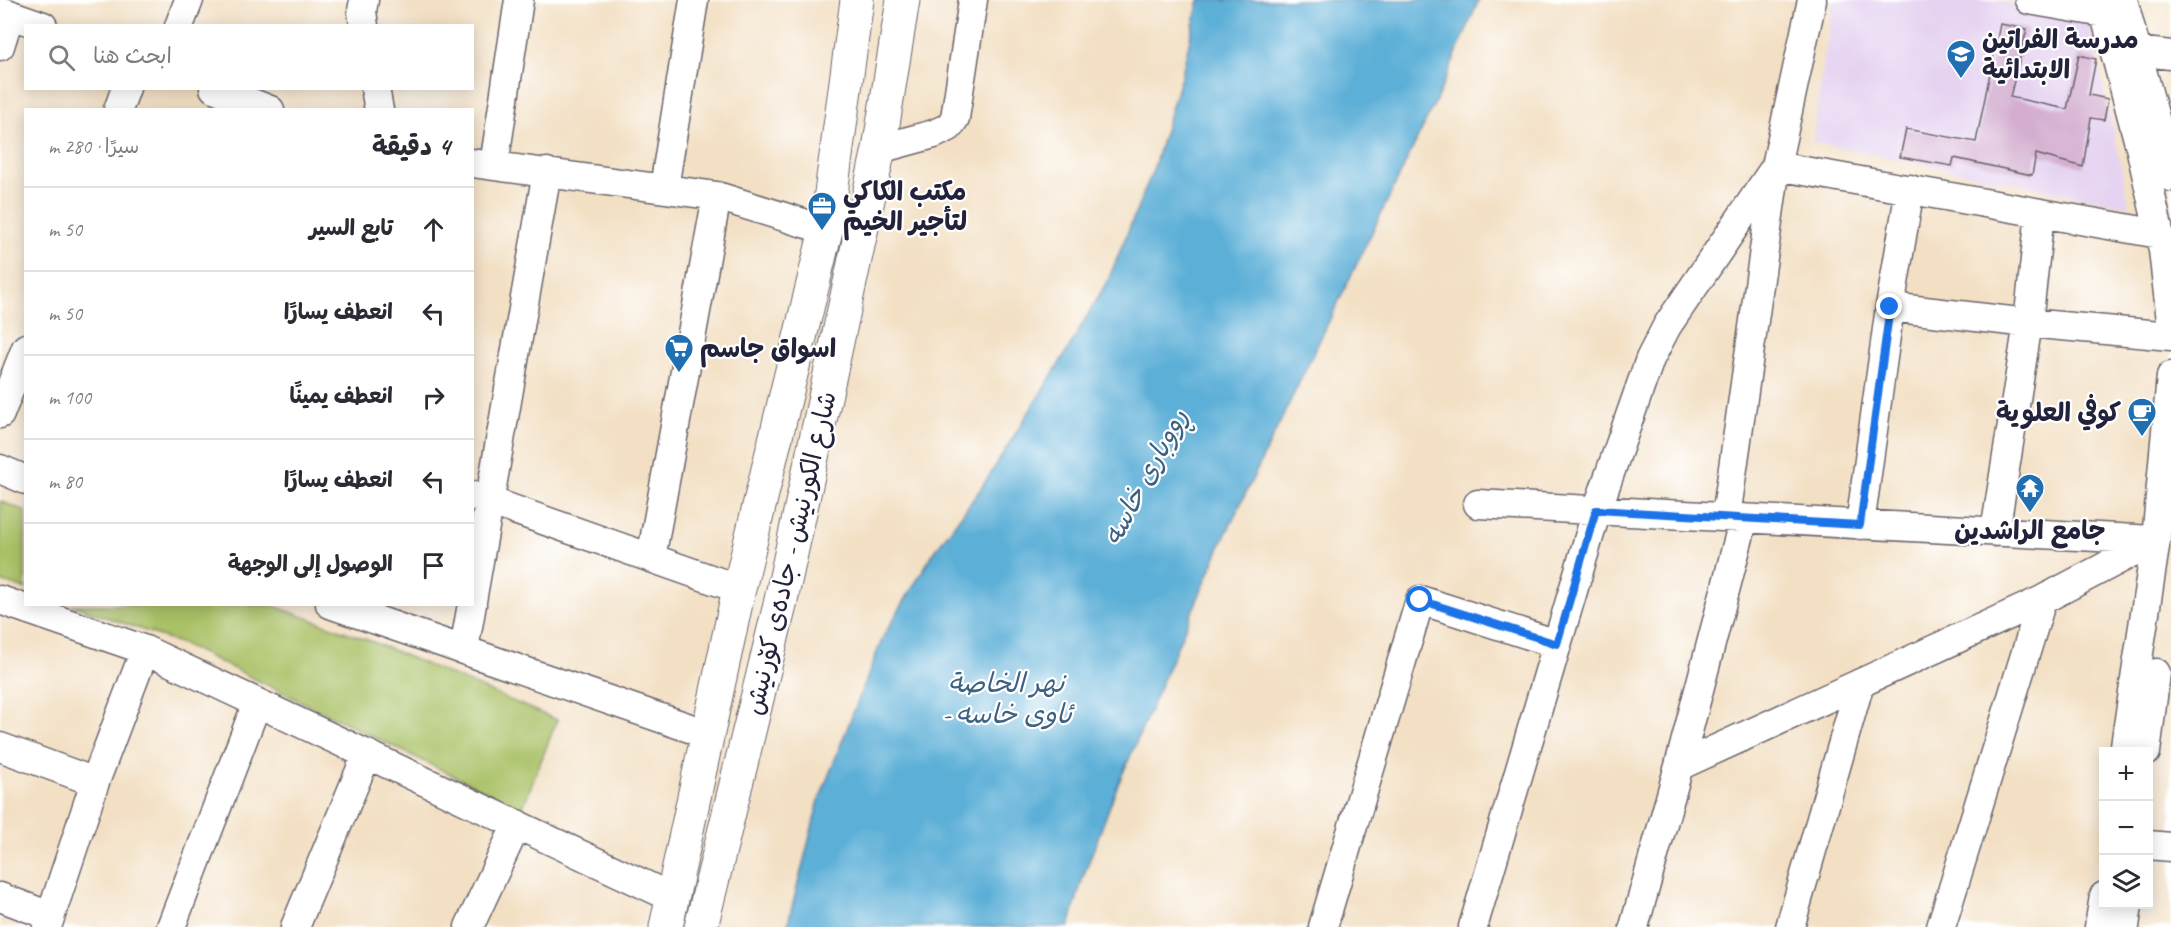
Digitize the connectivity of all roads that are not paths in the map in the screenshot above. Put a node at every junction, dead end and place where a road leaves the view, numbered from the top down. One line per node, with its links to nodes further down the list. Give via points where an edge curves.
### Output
1 (189, 0): 13 (street)
2 (364, 0): 14 (street)
3 (519, 0): 27 (street)
4 (694, 0): 31 (street)
5 (857, 0): 18 (main road, شارع الكورنيش - جادەی کۆرنیش)
6 (903, 0): 19 (main road, شارع الكورنيش - جادەی کۆرنیش)
7 (973, 0): 26 (street, via 955,117 949,127)
8 (1812, 0): 28 (street)
9 (2029, 0): 10 (street)
10 (2110, 4): 16 (street); 36 (street)
11 (5, 12): 12 (street); 15 (street)
12 (43, 16)
13 (181, 24)
14 (364, 24)
15 (0, 46)
16 (2136, 51): 17 (street); 30 (street)
17 (2171, 55)
18 (850, 56): 19 (main road); 35 (main road, شارع الكورنيش - جادەی کۆرنیش)
19 (893, 63): 26 (main road, شارع الكورنيش - جادەی کۆرنیش)
20 (125, 90): 23 (street)
21 (219, 90): 24 (street)
22 (375, 90): 25 (street)
23 (119, 108)
24 (264, 108)
25 (379, 108)
26 (879, 149): 84 (main road, شارع الكورنيش - جادەی کۆرنیش, via 779,609)
27 (483, 164): 29 (street)
28 (1776, 166): 32 (street); 48 (street, via 1658,343); 49 (street)
29 (547, 172): 31 (street); 46 (street)
30 (2171, 177)
31 (663, 188): 33 (street)
32 (1910, 189): 34 (street); 37 (street)
33 (717, 196): 35 (street); 53 (street)
34 (2040, 213): 36 (street); 39 (street)
35 (826, 230): 55 (main road, شارع الكورنيش - جادەی کۆرنیش)
36 (2159, 234): 38 (street)
37 (1890, 307): 39 (street); 50 (street)
38 (2171, 321)
39 (2028, 322): 40 (street); 51 (street)
40 (2171, 336)
41 (24, 353): 43 (street)
42 (2171, 376): 52 (street)
43 (0, 414)
44 (0, 469): 45 (street)
45 (24, 479)
46 (481, 498): 53 (street); 54 (street)
47 (1478, 504): 48 (street)
48 (1596, 510): 49 (street); 60 (street)
49 (1735, 518): 50 (street); 71 (street)
50 (1860, 525): 51 (street)
51 (1995, 532): 52 (street)
52 (2167, 556): 57 (street); 65 (street); 68 (street)
53 (651, 558): 55 (street)
54 (474, 580)
55 (739, 589): 66 (main road, شارع الكورنيش - جادەی کۆرنیش)
56 (0, 600): 61 (street)
57 (2042, 600): 63 (street); 89 (street)
58 (336, 606): 62 (street)
59 (471, 606): 62 (street)
60 (1557, 644): 85 (street, via 1420,600); 86 (street)
61 (145, 650): 64 (street); 72 (street)
62 (464, 650): 66 (street)
63 (1860, 683): 71 (street); 88 (street)
64 (256, 703): 70 (street); 81 (street)
65 (2161, 713): 69 (street)
66 (707, 734): 79 (main road, شارع الكورنيش - جادەی کۆرنیش)
67 (0, 747): 72 (street)
68 (2125, 747)
69 (2148, 747)
70 (367, 754): 73 (street); 82 (street)
71 (1679, 766): 87 (street)
72 (95, 782): 80 (street)
73 (517, 824): 79 (street); 83 (street)
74 (2153, 845): 75 (street)
75 (2171, 847)
76 (0, 897): 80 (street)
77 (2101, 909): 90 (street)
78 (2127, 909): 91 (street)
79 (669, 913)
80 (48, 921)
81 (171, 927)
82 (295, 927)
83 (468, 927)
84 (701, 927)
85 (1323, 927)
86 (1473, 927)
87 (1634, 927)
88 (1790, 927)
89 (1941, 927)
90 (2099, 927)
91 (2125, 927)

